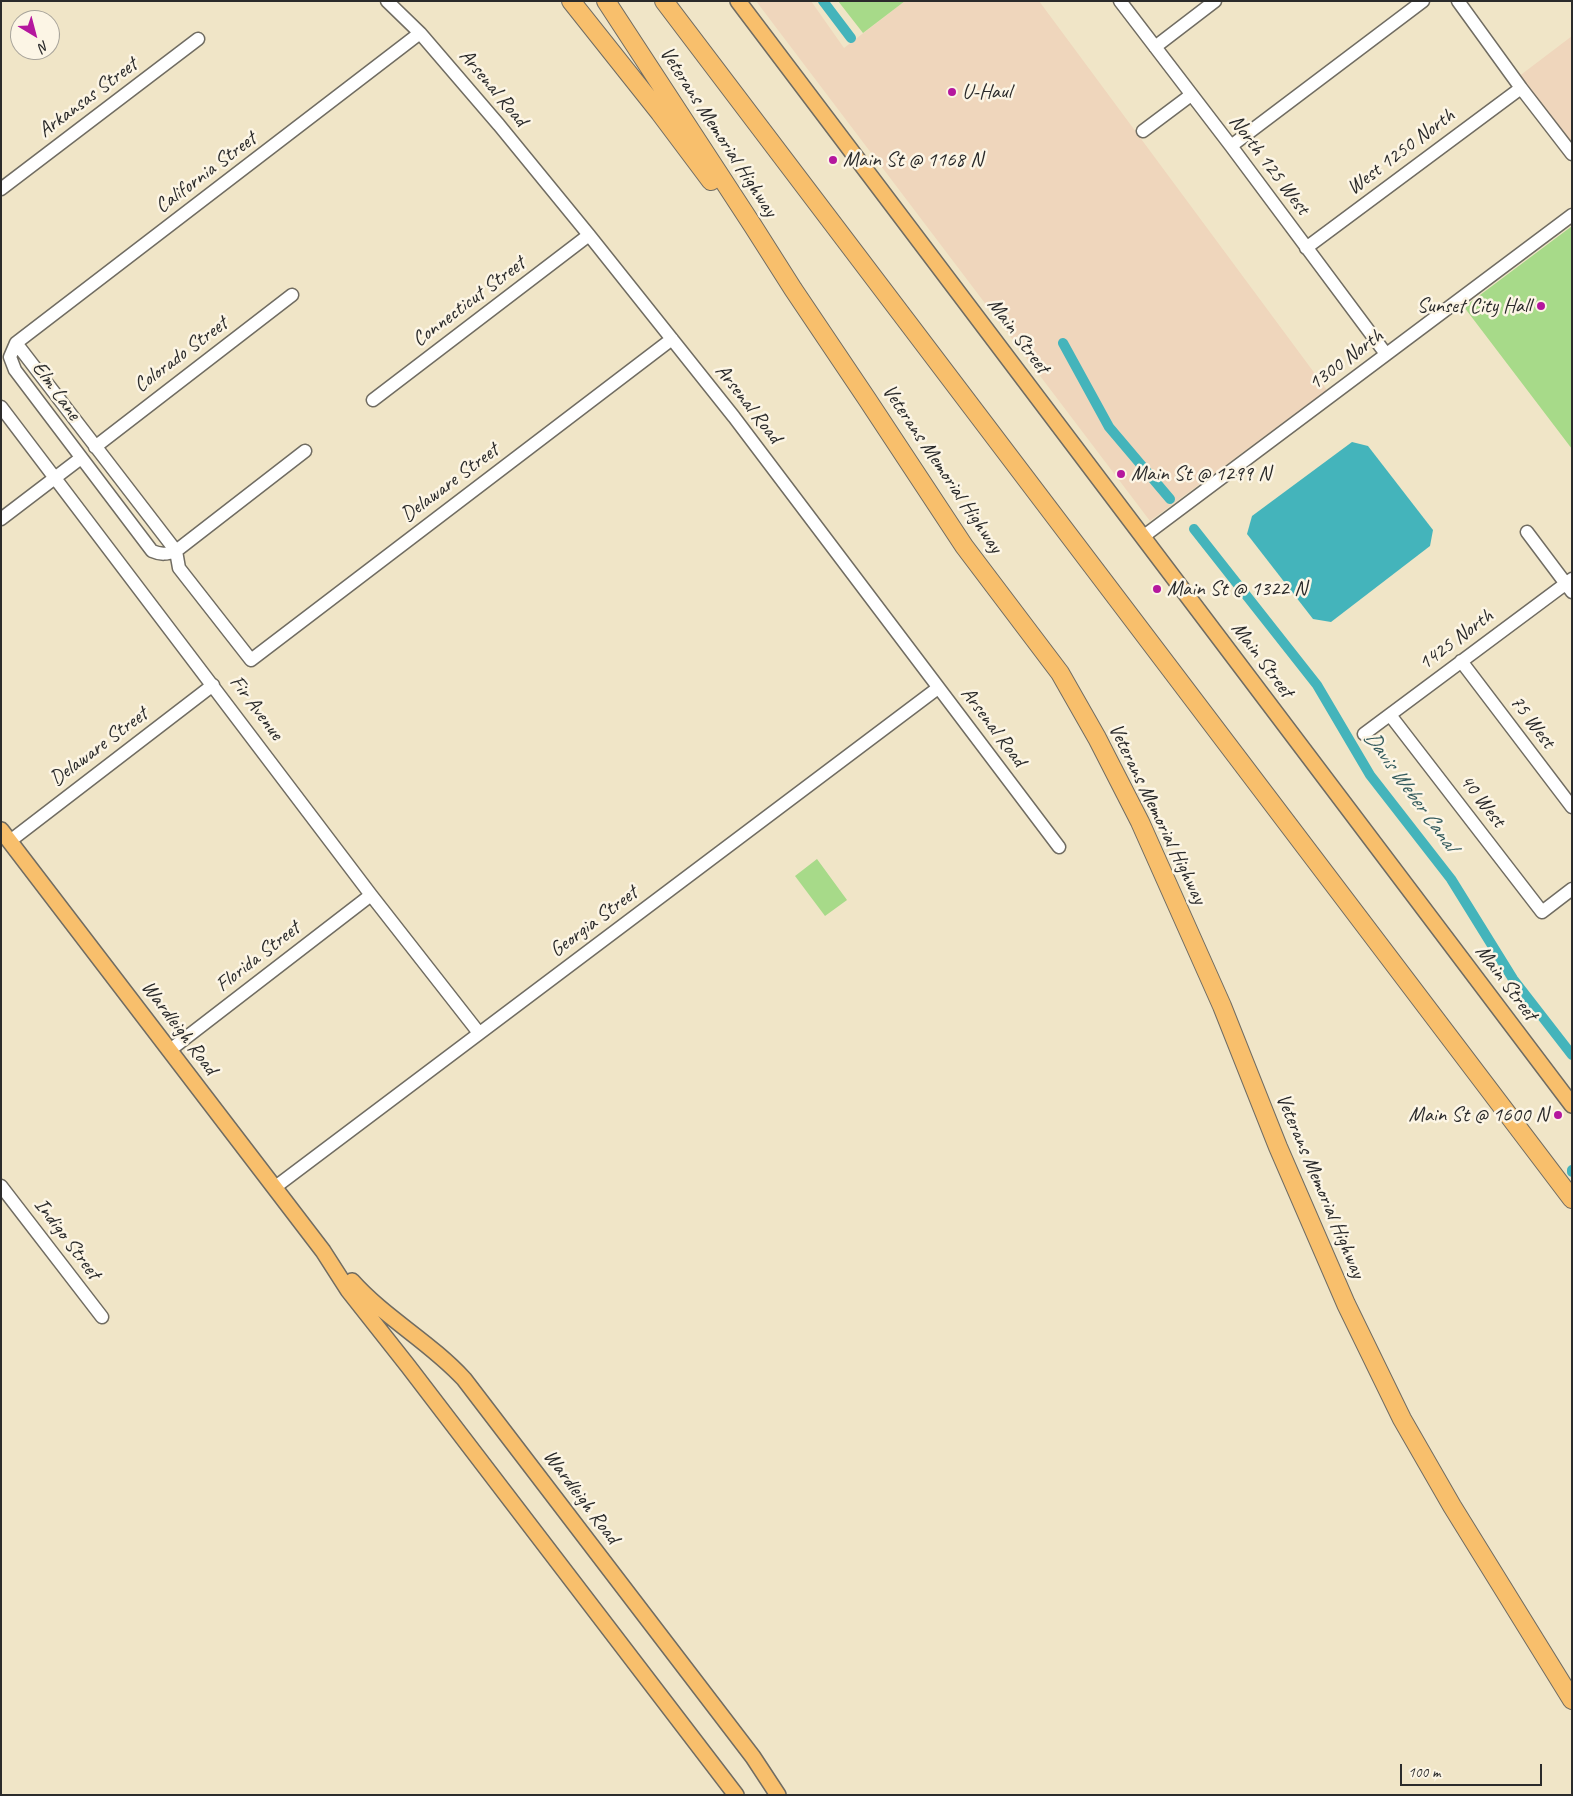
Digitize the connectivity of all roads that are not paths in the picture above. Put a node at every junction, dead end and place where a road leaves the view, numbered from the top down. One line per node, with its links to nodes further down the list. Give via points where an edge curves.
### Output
1 (387, 1): 10 (street, Arsenal Road)
2 (571, 1): 22 (highway)
3 (606, 1): 22 (highway, Veterans Memorial Highway)
4 (664, 1): 54 (highway, Veterans Memorial Highway)
5 (738, 1): 35 (main road, Main Street)
6 (1120, 1): 12 (street, North 125 West)
7 (1215, 1): 12 (street)
8 (1423, 1): 16 (street)
9 (1458, 1): 13 (street)
10 (420, 33): 20 (street, Arsenal Road); 25 (street, California Street)
11 (198, 39): 18 (street, Arkansas Street)
12 (1156, 47): 14 (street, North 125 West)
13 (1521, 88): 17 (street); 21 (street, West 1250 North)
14 (1191, 95): 15 (street); 16 (street, North 125 West)
15 (1143, 131)
16 (1230, 146): 21 (street, North 125 West)
17 (1572, 154)
18 (1, 189)
19 (1572, 215): 26 (street, 1300 North)
20 (589, 235): 24 (street, Arsenal Road); 27 (street, Connecticut Street)
21 (1306, 248): 26 (street, North 125 West)
22 (793, 289): 57 (highway, Veterans Memorial Highway, via 964,546 1060,673 1097,738 1140,822 1218,998 1346,1304 1402,1419 1499,1585)
23 (292, 295): 29 (street, Colorado Street)
24 (672, 339): 38 (street, Delaware Street); 41 (street, Arsenal Road, via 734,416)
25 (16, 344): 29 (street, Elm Lane); 31 (street, Elm Lane, via 10,357 15,370)
26 (1386, 354): 35 (street, 1300 North)
27 (373, 400)
28 (1, 407): 32 (street, Fir Avenue)
29 (95, 447): 36 (street, Elm Lane)
30 (305, 451): 36 (street)
31 (81, 458): 32 (street); 36 (street, Elm Lane, via 152,551 166,554)
32 (55, 478): 33 (street); 40 (street, Fir Avenue)
33 (1, 519)
34 (1527, 532): 37 (street)
35 (1144, 536): 51 (main road, Main Street)
36 (176, 551): 38 (street, Elm Lane, via 179,568)
37 (1570, 585): 39 (street, 1425 North)
38 (252, 660)
39 (1461, 661): 42 (street, 1425 North); 44 (street, 75 West)
40 (214, 685): 45 (street, Delaware Street); 48 (street, Fir Avenue)
41 (938, 688): 46 (street, Arsenal Road); 49 (street, Georgia Street)
42 (1390, 714): 43 (street, 1425 North); 47 (street, 40 West, via 1542,912)
43 (1364, 734)
44 (1572, 808)
45 (5, 835): 50 (main road, Wardleigh Road)
46 (1059, 847)
47 (1572, 889)
48 (371, 895): 49 (street, Fir Avenue); 50 (street, Florida Street)
49 (479, 1033): 53 (street, Georgia Street)
50 (170, 1050): 53 (main road, Wardleigh Road)
51 (1572, 1105)
52 (1, 1186): 56 (street, Indigo Street)
53 (274, 1188): 55 (main road, Wardleigh Road)
54 (1572, 1199)
55 (323, 1251): 58 (main road, Wardleigh Road, via 361,1308); 59 (main road, Wardleigh Road, via 377,1306 464,1379 753,1757)
56 (102, 1317)
57 (1570, 1697)
58 (736, 1795)
59 (778, 1795)

